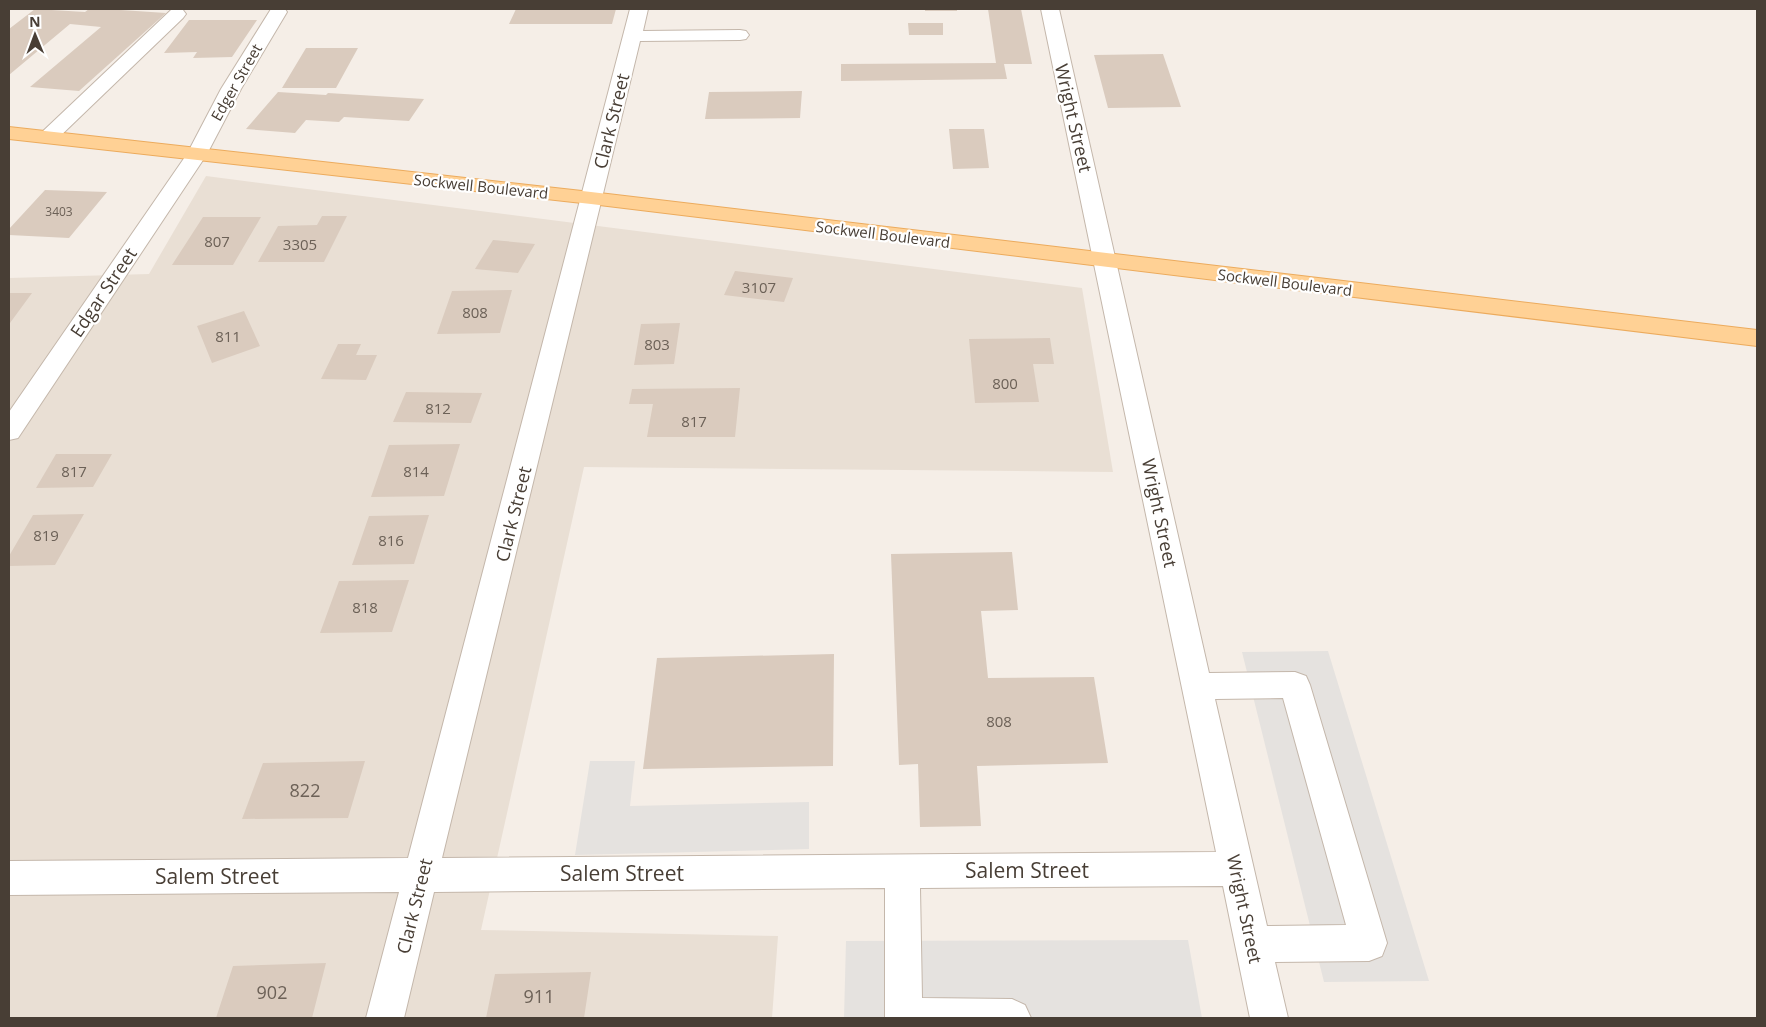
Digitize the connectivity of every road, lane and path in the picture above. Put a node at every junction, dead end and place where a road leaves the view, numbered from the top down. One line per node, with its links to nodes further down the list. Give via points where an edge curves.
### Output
1 (639, 9): 6 (street, Clark Street)
2 (1050, 9): 11 (street, Wright Street)
3 (278, 12): 9 (street, Edger Street, via 231,88)
4 (177, 14): 8 (street)
5 (740, 35): 6 (street)
6 (632, 36): 10 (street, Clark Street)
7 (9, 133): 8 (main road, Sockwell Boulevard)
8 (48, 138): 9 (main road, Sockwell Boulevard)
9 (197, 154): 10 (main road, Sockwell Boulevard); 13 (street, Edgar Street)
10 (591, 198): 11 (main road, Sockwell Boulevard); 17 (street, Clark Street)
11 (1106, 260): 12 (main road, Sockwell Boulevard); 14 (street, Wright Street)
12 (1757, 338)
13 (9, 431)
14 (1197, 686): 15 (street, Wright Street); 19 (street, via 1295,685 1369,943)
15 (1236, 868): 16 (street, Salem Street); 19 (street, Wright Street)
16 (902, 871): 17 (street, Salem Street); 20 (street)
17 (423, 874): 18 (street, Salem Street); 21 (street, Clark Street)
18 (9, 878)
19 (1252, 944): 23 (street, Wright Street)
20 (904, 1017): 22 (street)
21 (385, 1018)
22 (1012, 1018)
23 (1268, 1018)

